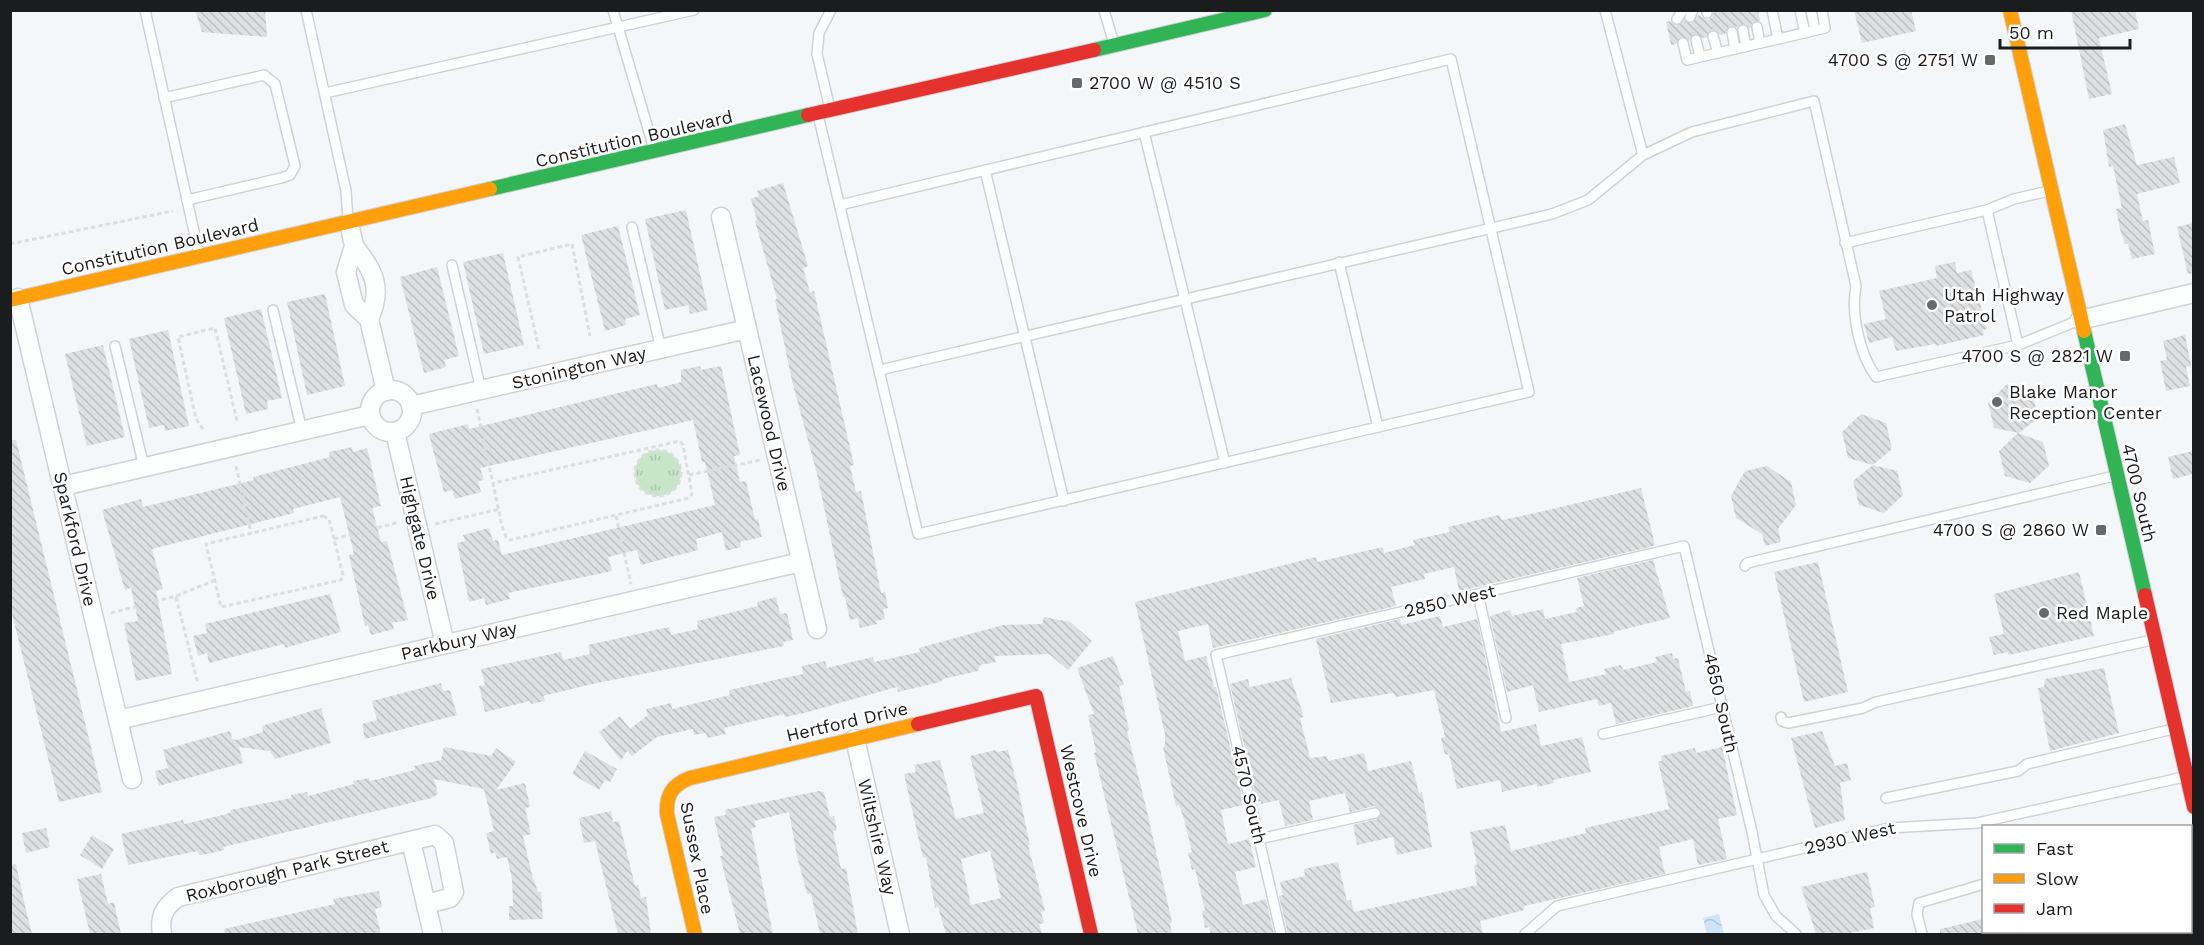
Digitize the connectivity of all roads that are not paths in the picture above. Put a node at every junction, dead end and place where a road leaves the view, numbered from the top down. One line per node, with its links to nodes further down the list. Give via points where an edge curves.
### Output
1 (145, 10): 34 (lane)
2 (306, 10): 33 (lane)
3 (613, 10): 18 (lane)
4 (694, 10): 15 (lane)
5 (831, 10): 35 (lane, via 819,33 817,54)
6 (1104, 10): 28 (lane)
7 (1265, 10): 28 (main road, Constitution Boulevard)
8 (1605, 10): 38 (lane)
9 (1772, 10): 24 (lane)
10 (1800, 10): 22 (lane)
11 (1811, 10): 20 (lane)
12 (1822, 10): 20 (lane, via 1826,28)
13 (2010, 10): 40 (main road, 4700 South)
14 (1689, 13): 16 (lane)
15 (661, 14): 18 (lane)
16 (1677, 19)
17 (1757, 27): 27 (lane)
18 (617, 29): 33 (lane); 37 (lane)
19 (1743, 30): 29 (lane)
20 (1815, 30): 22 (lane)
21 (1732, 32): 30 (lane)
22 (1805, 33): 24 (lane)
23 (1713, 36): 31 (lane)
24 (1778, 39): 27 (lane)
25 (1696, 40): 32 (lane)
26 (1683, 42): 32 (lane, via 1687,60)
27 (1760, 43): 29 (lane)
28 (1114, 46): 35 (main road, Constitution Boulevard)
29 (1746, 46): 30 (lane)
30 (1735, 49): 31 (lane)
31 (1718, 53): 32 (lane)
32 (1700, 56)
33 (325, 93): 45 (lane)
34 (164, 98): 41 (lane); 41 (lane, via 264,75 271,78 295,166 290,175 281,178)
35 (824, 113): 37 (main road, Constitution Boulevard); 42 (lane)
36 (1144, 132): 39 (lane); 47 (lane, via 1451,59); 53 (lane)
37 (654, 152): 45 (main road, Constitution Boulevard)
38 (1642, 155): 47 (lane, via 1588,200 1552,214); 48 (lane, via 1692,132 1814,101)
39 (985, 170): 42 (lane); 58 (lane)
40 (2050, 191): 43 (lane); 56 (main road, 4700 South)
41 (187, 200): 49 (lane)
42 (840, 205): 62 (lane)
43 (1987, 210): 48 (lane); 59 (lane)
44 (720, 217): 57 (street, Lacewood Drive)
45 (349, 222): 49 (main road, Constitution Boulevard); 64 (street, via 354,246 370,267 378,300 369,319)
46 (632, 227): 61 (lane)
47 (1491, 227): 50 (lane); 67 (lane, via 1529,392)
48 (1845, 243): 59 (lane, via 1856,286 1852,305 1868,364 1876,377)
49 (200, 256): 54 (main road, Constitution Boulevard)
50 (1339, 262): 53 (lane); 67 (lane)
51 (452, 265): 63 (lane)
52 (2193, 293): 56 (street)
53 (1185, 298): 58 (lane); 70 (lane)
54 (14, 299): 73 (street, Sparkford Drive)
55 (273, 310): 68 (lane)
56 (2080, 320): 59 (lane); 72 (main road, 4700 South)
57 (747, 329): 61 (street, Stonington Way); 76 (street, Lacewood Drive)
58 (1024, 336): 62 (lane); 74 (lane)
59 (2018, 345)
60 (115, 346): 71 (lane)
61 (661, 349): 63 (street, Stonington Way)
62 (880, 370): 74 (lane, via 918,534)
63 (481, 390): 65 (street, Stonington Way)
64 (386, 391): 65 (street, via 404,395); 66 (street, via 374,400)
65 (411, 406): 69 (street, via 409,423)
66 (370, 415): 68 (street); 69 (street, via 381,430)
67 (1378, 427): 70 (lane)
68 (302, 431): 71 (street)
69 (395, 432): 81 (street, Highgate Drive)
70 (1225, 463): 74 (lane)
71 (144, 467): 73 (street)
72 (2116, 475): 77 (lane, via 1747,562); 80 (main road, 4700 South)
73 (63, 486): 87 (street, Sparkford Drive)
74 (1064, 501)
75 (1684, 546): 78 (lane, 2850 West); 84 (lane, 4650 South)
76 (801, 562): 79 (street, Lacewood Drive); 81 (street, Parkbury Way)
77 (1745, 566)
78 (1478, 594): 82 (lane, 2850 West); 86 (lane)
79 (817, 629)
80 (2154, 640): 85 (lane, via 1852,710 1788,723); 88 (main road, 4700 South)
81 (445, 644): 87 (street, Parkbury Way)
82 (1216, 655): 97 (lane, 4570 South)
83 (1036, 696): 90 (main road, Hertford Drive); 106 (main road, Westcove Drive)
84 (1722, 708): 89 (lane); 99 (lane, 4650 South)
85 (1781, 717)
86 (1506, 718)
87 (118, 720): 92 (street, Sparkford Drive)
88 (2175, 729): 91 (main road, 4700 South); 94 (lane, via 2027,764 2018,771)
89 (1603, 734)
90 (855, 739): 93 (main road, Hertford Drive, via 690,777); 105 (street, Wiltshire Way)
91 (2186, 777): 95 (main road, 4700 South); 99 (lane, 2930 West, via 1994,820 1889,828)
92 (132, 779)
93 (670, 790): 104 (main road, Sussex Place, via 667,814)
94 (1886, 798)
95 (2193, 807)
96 (1375, 813): 97 (lane)
97 (1259, 840): 107 (lane, 4570 South)
98 (411, 841): 101 (street, Roxborough Park Street); 101 (street, Roxborough Park Street, via 441,837 454,887 450,898); 102 (street, Roxborough Park Street, via 186,894 165,908)
99 (1757, 860): 108 (lane, 2930 West, via 1557,906); 109 (lane, 4650 South, via 1767,902)
100 (1982, 884): 110 (lane, via 1920,903 1917,914)
101 (426, 904): 103 (street, Roxborough Park Street)
102 (162, 934)
103 (432, 934)
104 (695, 934)
105 (900, 934)
106 (1091, 934)
107 (1281, 934)
108 (1525, 934)
109 (1796, 934)
110 (1922, 934)

